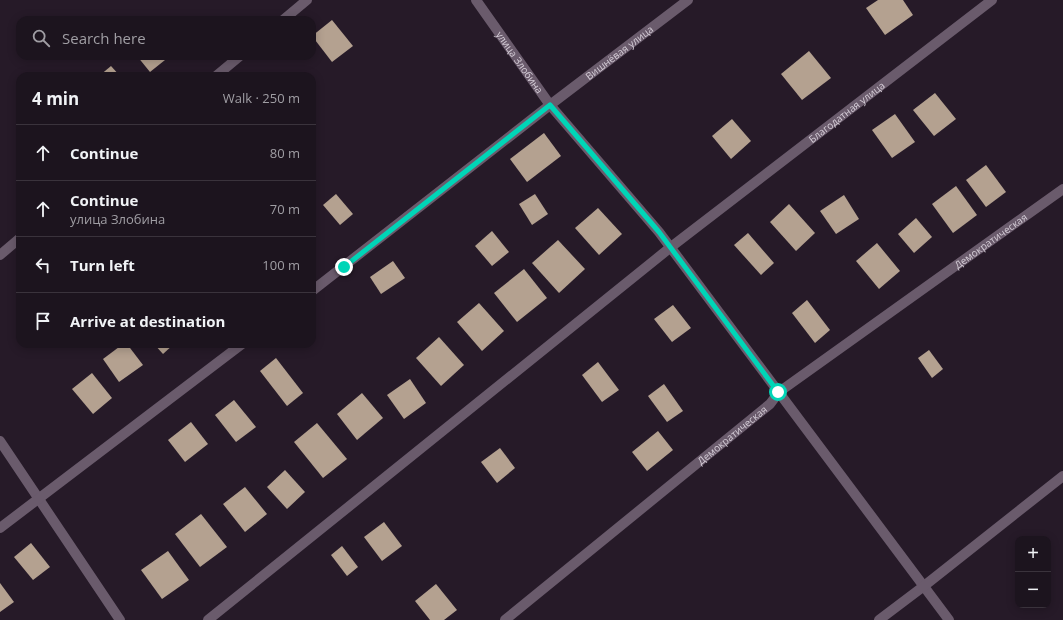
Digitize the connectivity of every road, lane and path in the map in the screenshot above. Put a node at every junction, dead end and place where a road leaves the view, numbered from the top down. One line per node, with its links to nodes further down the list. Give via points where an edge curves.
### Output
1 (307, 0): 5 (street)
2 (476, 0): 8 (street, улица Злобина)
3 (688, 0): 8 (street, Вишнёвая улица)
4 (992, 0): 11 (street, Благодатная улица)
5 (288, 16)
6 (235, 60): 7 (street)
7 (221, 72)
8 (550, 105): 11 (street, улица Злобина); 13 (street, Вишнёвая улица)
9 (1063, 190): 15 (street, Демократическая)
10 (16, 241): 12 (street)
11 (671, 248): 15 (street, улица Злобина); 22 (street, Благодатная улица)
12 (0, 255)
13 (316, 288)
14 (237, 348): 18 (street)
15 (778, 392): 20 (street, улица Злобина); 23 (street, Демократическая, via 770,404)
16 (0, 441): 18 (street)
17 (1063, 476): 20 (street)
18 (38, 498): 19 (street); 21 (street)
19 (0, 528)
20 (924, 586): 24 (street); 25 (street, улица Злобина)
21 (120, 620)
22 (208, 620)
23 (505, 620)
24 (879, 620)
25 (949, 620)

